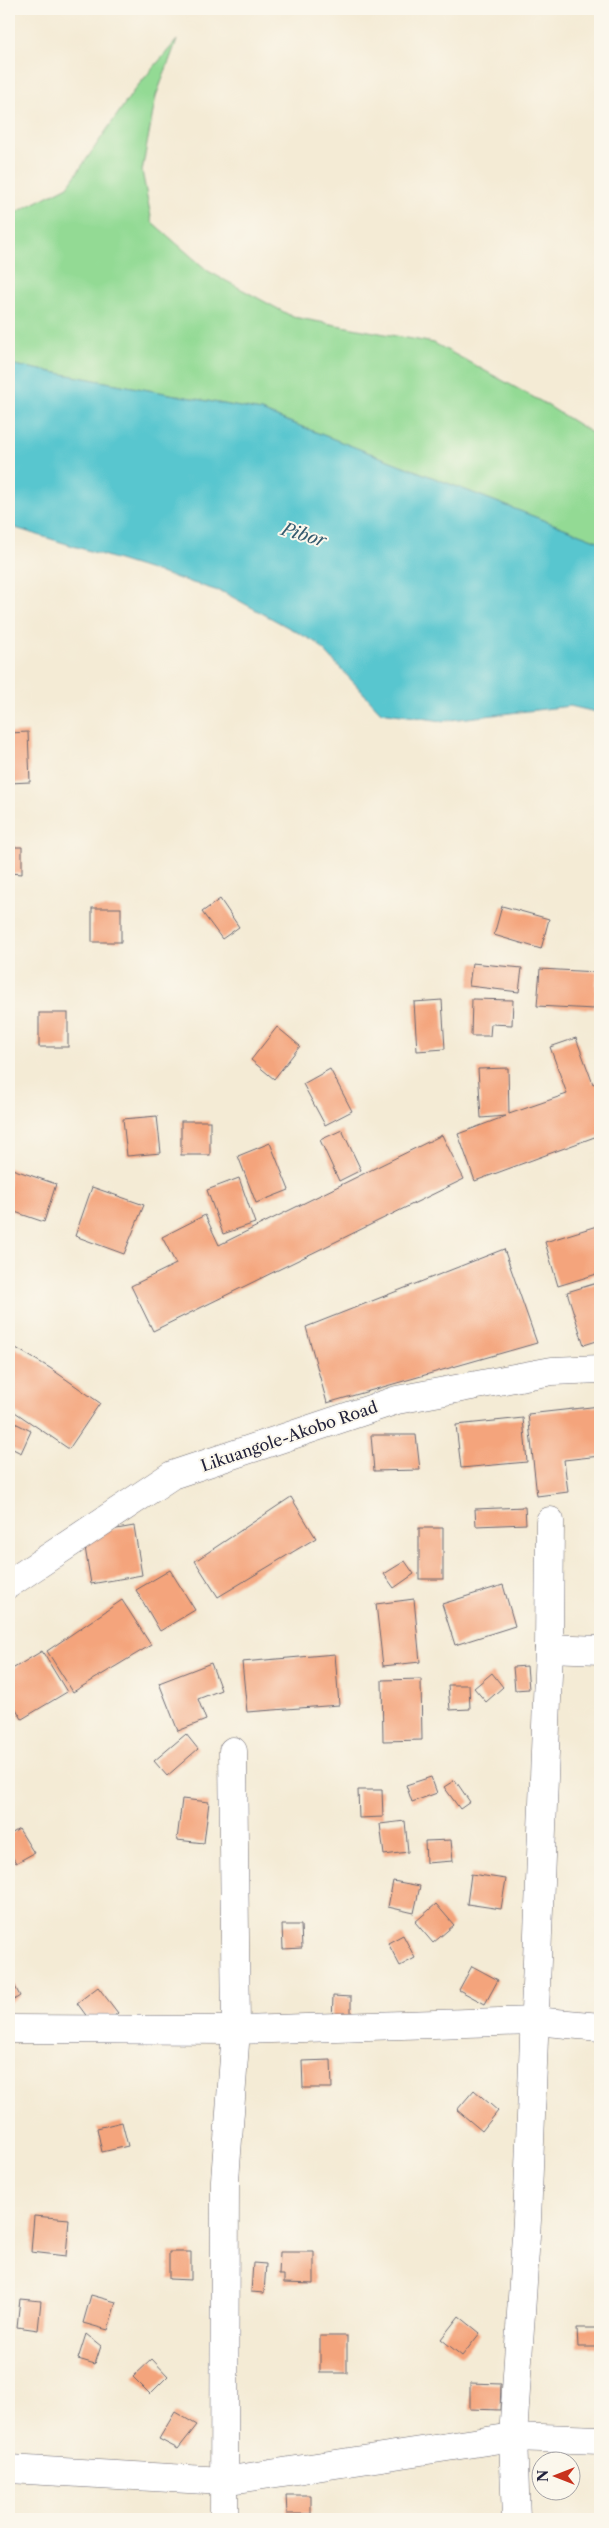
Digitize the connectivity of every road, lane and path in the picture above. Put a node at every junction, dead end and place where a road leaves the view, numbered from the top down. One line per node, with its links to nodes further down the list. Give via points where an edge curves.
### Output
1 (600, 1369): 3 (street, Likuangole-Akobo Road, via 552,1371 397,1400 172,1475)
2 (550, 1521): 4 (street)
3 (9, 1584)
4 (549, 1648): 5 (street); 7 (street)
5 (600, 1650)
6 (233, 1751): 10 (street)
7 (535, 2021): 8 (street); 10 (street); 11 (street, via 527,2220)
8 (600, 2027)
9 (9, 2029): 10 (street)
10 (236, 2030): 14 (street, via 225,2180)
11 (513, 2437): 12 (street); 14 (street); 16 (street)
12 (600, 2440)
13 (9, 2469): 14 (street)
14 (224, 2481): 15 (street)
15 (224, 2519)
16 (516, 2519)

